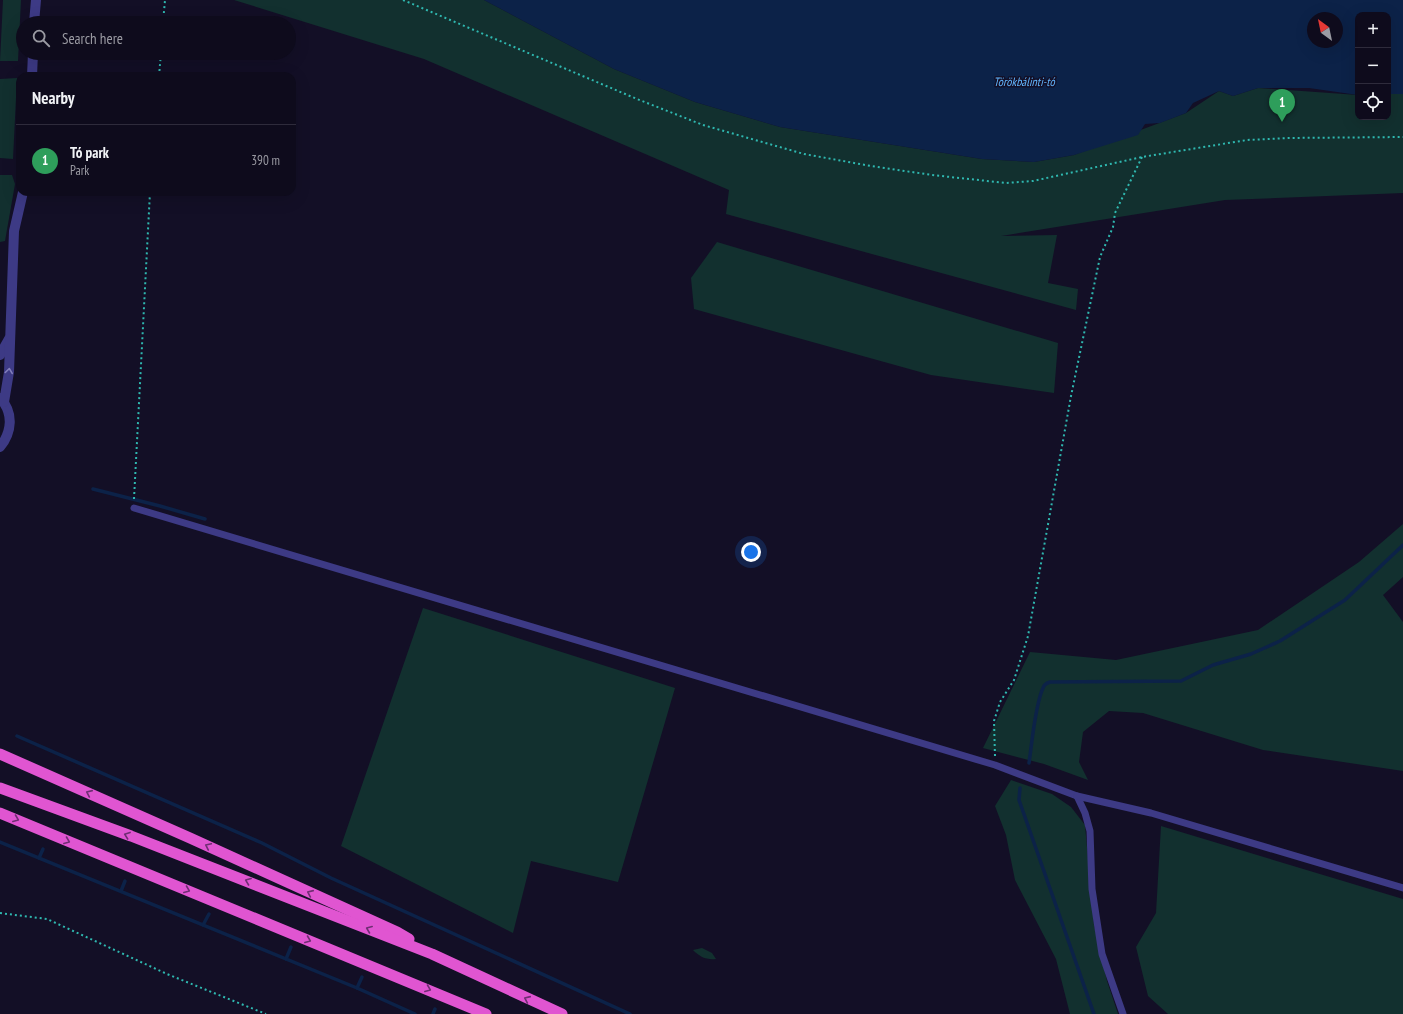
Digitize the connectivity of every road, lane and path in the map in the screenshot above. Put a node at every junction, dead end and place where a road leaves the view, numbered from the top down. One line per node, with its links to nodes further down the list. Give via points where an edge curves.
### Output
1 (36, 0): 4 (street)
2 (165, 0): 5 (path)
3 (404, 0): 11 (path, via 682,117 804,154 879,167 1006,183 1033,181)
4 (35, 16)
5 (164, 16)
6 (33, 60): 8 (street)
7 (160, 60): 9 (path)
8 (32, 72)
9 (159, 72)
10 (1403, 137): 11 (path, via 1247,140)
11 (1142, 157): 22 (path, via 1115,213 1113,227 1100,257 1074,380 1028,636 1014,680 1000,702 994,721)
12 (22, 196): 14 (street, via 14,231)
13 (150, 196): 18 (path)
14 (9, 339): 15 (street); 16 (street, one-way to 14, via 9,372)
15 (0, 355)
16 (2, 400): 17 (street, via 9,413 10,425)
17 (0, 447)
18 (134, 497)
19 (134, 508): 22 (lane)
20 (0, 747): 21 (highway)
21 (4, 756): 28 (highway, one-way to 21, via 397,932)
22 (995, 765): 24 (lane)
23 (0, 788): 28 (highway, one-way to 23)
24 (1077, 796): 26 (lane, via 1151,813); 32 (lane, via 1086,813 1090,832 1092,889 1102,954)
25 (0, 813): 30 (highway, one-way to 30)
26 (1403, 888)
27 (0, 913): 29 (path, via 47,919 167,974)
28 (432, 954): 31 (highway, one-way to 28)
29 (266, 1014)
30 (486, 1014)
31 (562, 1014)
32 (1123, 1014)

